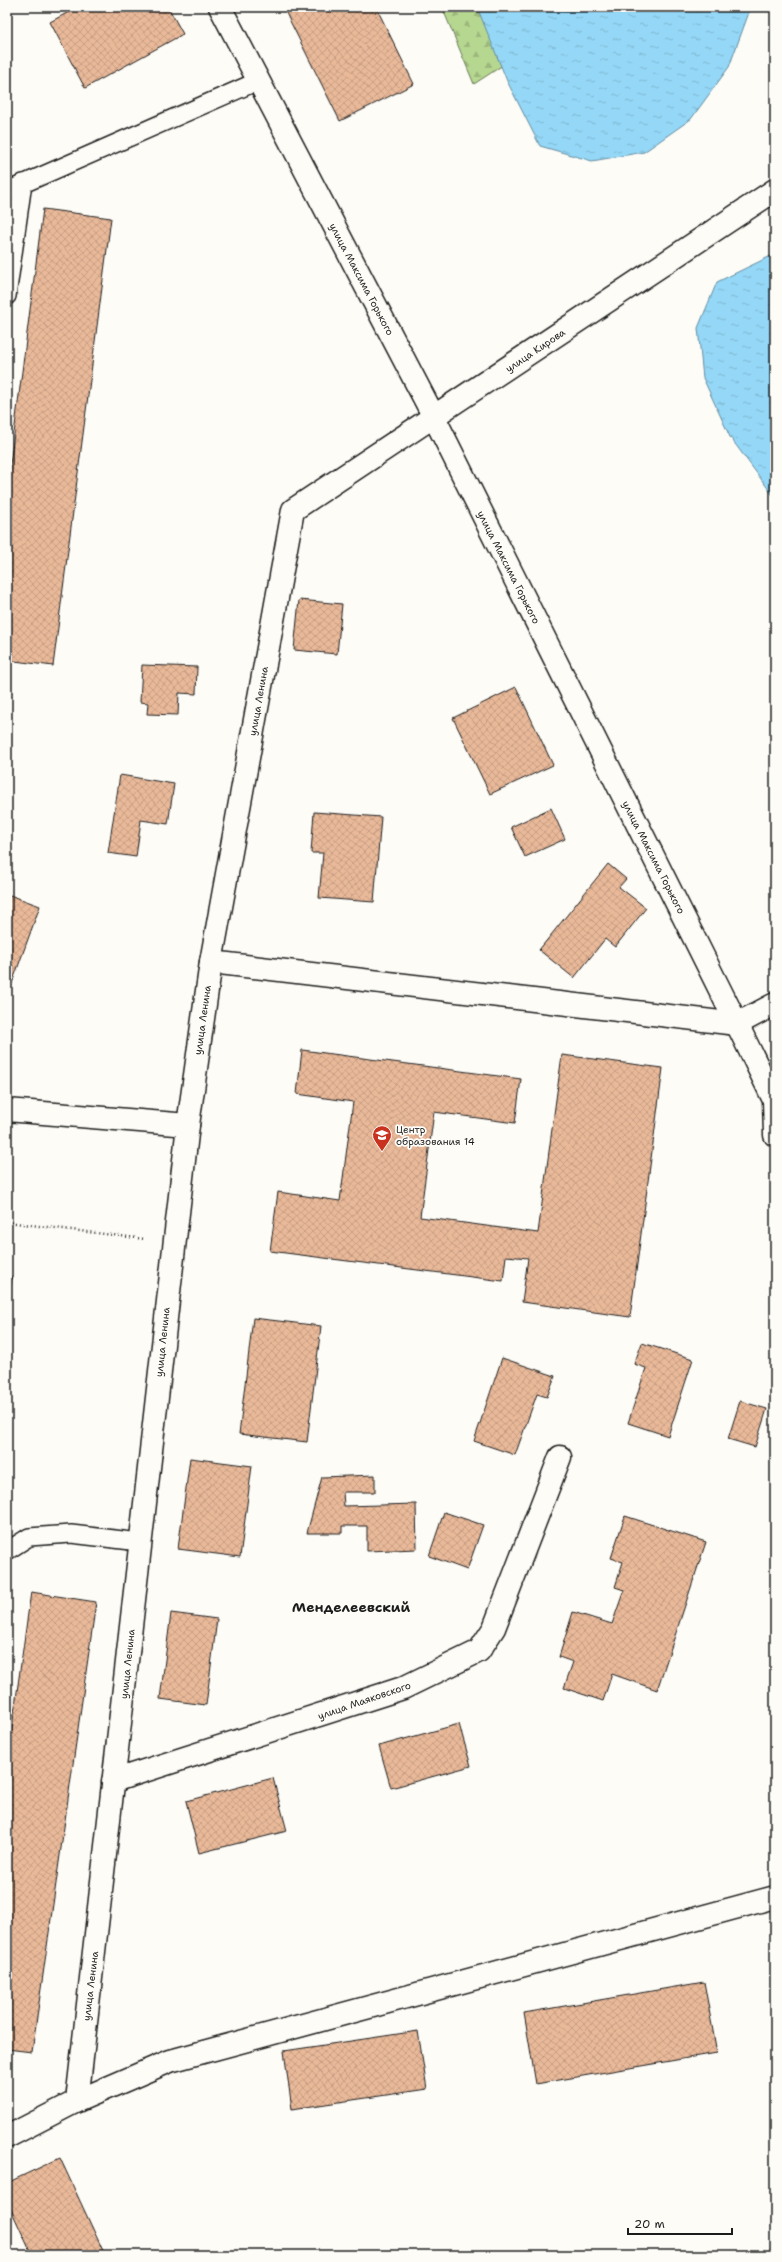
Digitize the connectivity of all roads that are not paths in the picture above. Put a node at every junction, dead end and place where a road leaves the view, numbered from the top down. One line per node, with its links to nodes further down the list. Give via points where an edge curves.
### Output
1 (220, 7): 2 (street, улица Максима Горького)
2 (258, 81): 3 (lane); 7 (street, улица Максима Горького)
3 (23, 184): 5 (lane); 6 (lane)
4 (775, 190): 7 (street, улица Кирова)
5 (7, 191)
6 (7, 296)
7 (434, 416): 8 (street, улица Кирова); 11 (street, улица Максима Горького)
8 (293, 510): 9 (street, улица Ленина)
9 (210, 962): 11 (street); 13 (street, улица Ленина)
10 (775, 1004): 11 (street)
11 (737, 1024): 14 (street, улица Максима Горького, via 774,1100)
12 (7, 1110): 13 (street)
13 (188, 1124): 16 (street, улица Ленина)
14 (775, 1135)
15 (560, 1457): 18 (street, улица Маяковского, via 494,1628 479,1651 403,1688)
16 (140, 1542): 17 (lane, via 71,1534 29,1537); 18 (street, улица Ленина)
17 (7, 1551)
18 (113, 1781): 20 (street, улица Ленина)
19 (775, 1897): 20 (street, via 170,2061)
20 (77, 2101): 21 (street)
21 (7, 2137)

